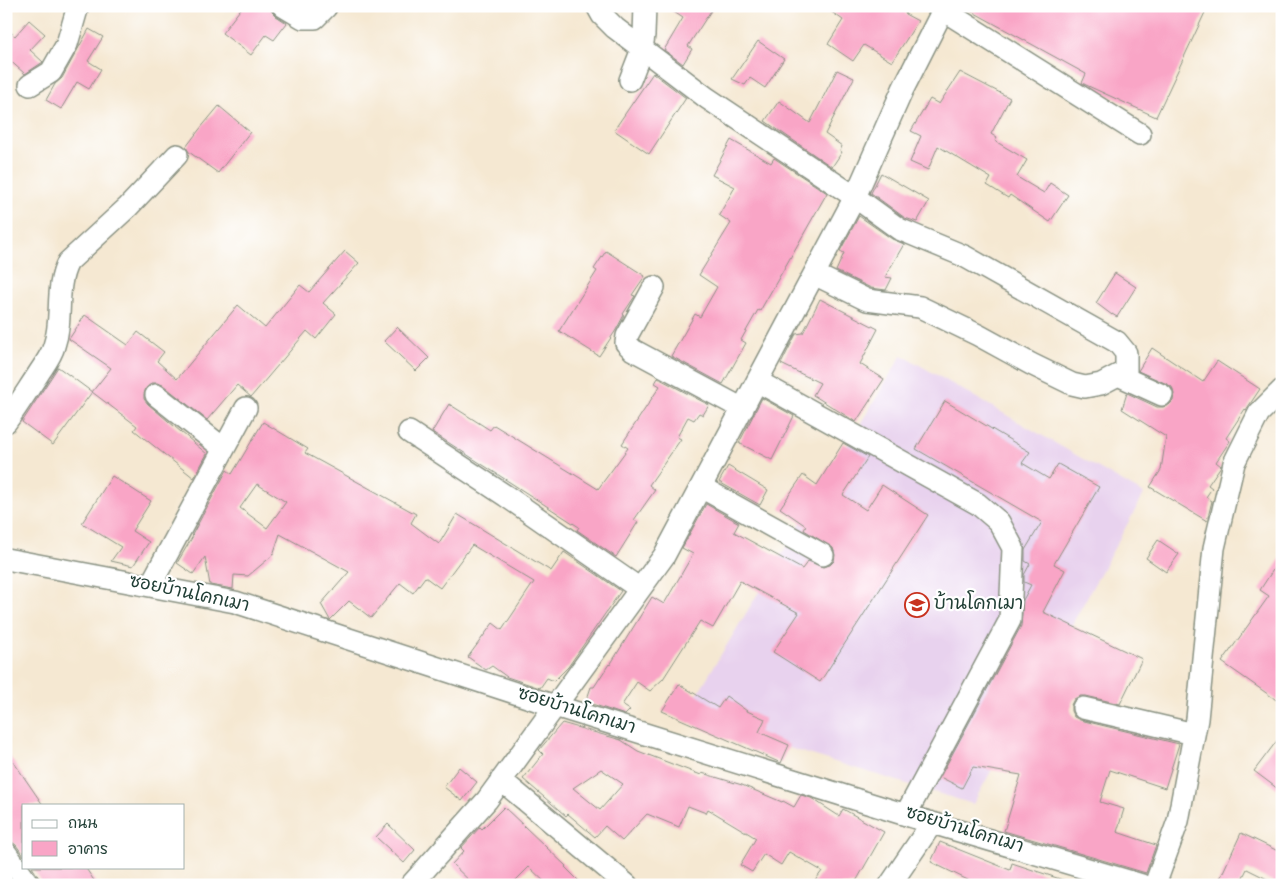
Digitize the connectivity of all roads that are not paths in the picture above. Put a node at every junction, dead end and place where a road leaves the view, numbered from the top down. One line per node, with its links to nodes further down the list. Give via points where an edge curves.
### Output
1 (283, 6): 4 (street, via 303,18 315,18)
2 (597, 6): 7 (street, via 615,28)
3 (645, 6): 7 (street)
4 (326, 7)
5 (944, 8): 10 (street); 12 (street)
6 (72, 9): 9 (street, via 67,44 50,72)
7 (642, 49): 8 (street); 12 (street, via 708,98)
8 (630, 80)
9 (30, 85)
10 (1140, 134)
11 (177, 155): 22 (street, via 128,207 68,262 59,286 59,318 54,346)
12 (855, 196): 13 (street); 15 (street, via 899,229 964,256 1116,342 1126,352)
13 (814, 274): 15 (street, via 867,300 920,307 1072,384 1085,387 1101,384 1118,375); 16 (street)
14 (654, 287): 21 (street, via 626,343 633,350)
15 (1126, 378): 18 (street)
16 (757, 381): 21 (street); 34 (street, via 978,504 999,522 1013,548 1010,620)
17 (1282, 390): 32 (street, via 1259,413 1234,463 1214,548)
18 (1162, 394)
19 (156, 395): 24 (street)
20 (246, 408): 24 (street)
21 (743, 409): 25 (street)
22 (6, 422)
23 (409, 432): 29 (street)
24 (224, 450): 28 (street)
25 (701, 487): 26 (street); 29 (street, via 664,556)
26 (823, 555)
27 (6, 559): 28 (street, ซอยบ้านโคกเมา)
28 (150, 586): 30 (street, ซอยบ้านโคกเมา, via 235,602)
29 (640, 589): 30 (street)
30 (555, 706): 33 (street); 34 (street, ซอยบ้านโคกเมา)
31 (1083, 708): 32 (street)
32 (1194, 734): 37 (street, via 1178,822)
33 (501, 780): 39 (street, via 487,800); 40 (street)
34 (906, 814): 35 (street, ซอยบ้านโคกเมา)
35 (932, 823): 37 (street, ซอยบ้านโคกเมา); 41 (street)
36 (6, 854): 38 (street)
37 (1143, 884)
38 (29, 885)
39 (410, 885)
40 (627, 885)
41 (890, 885)

